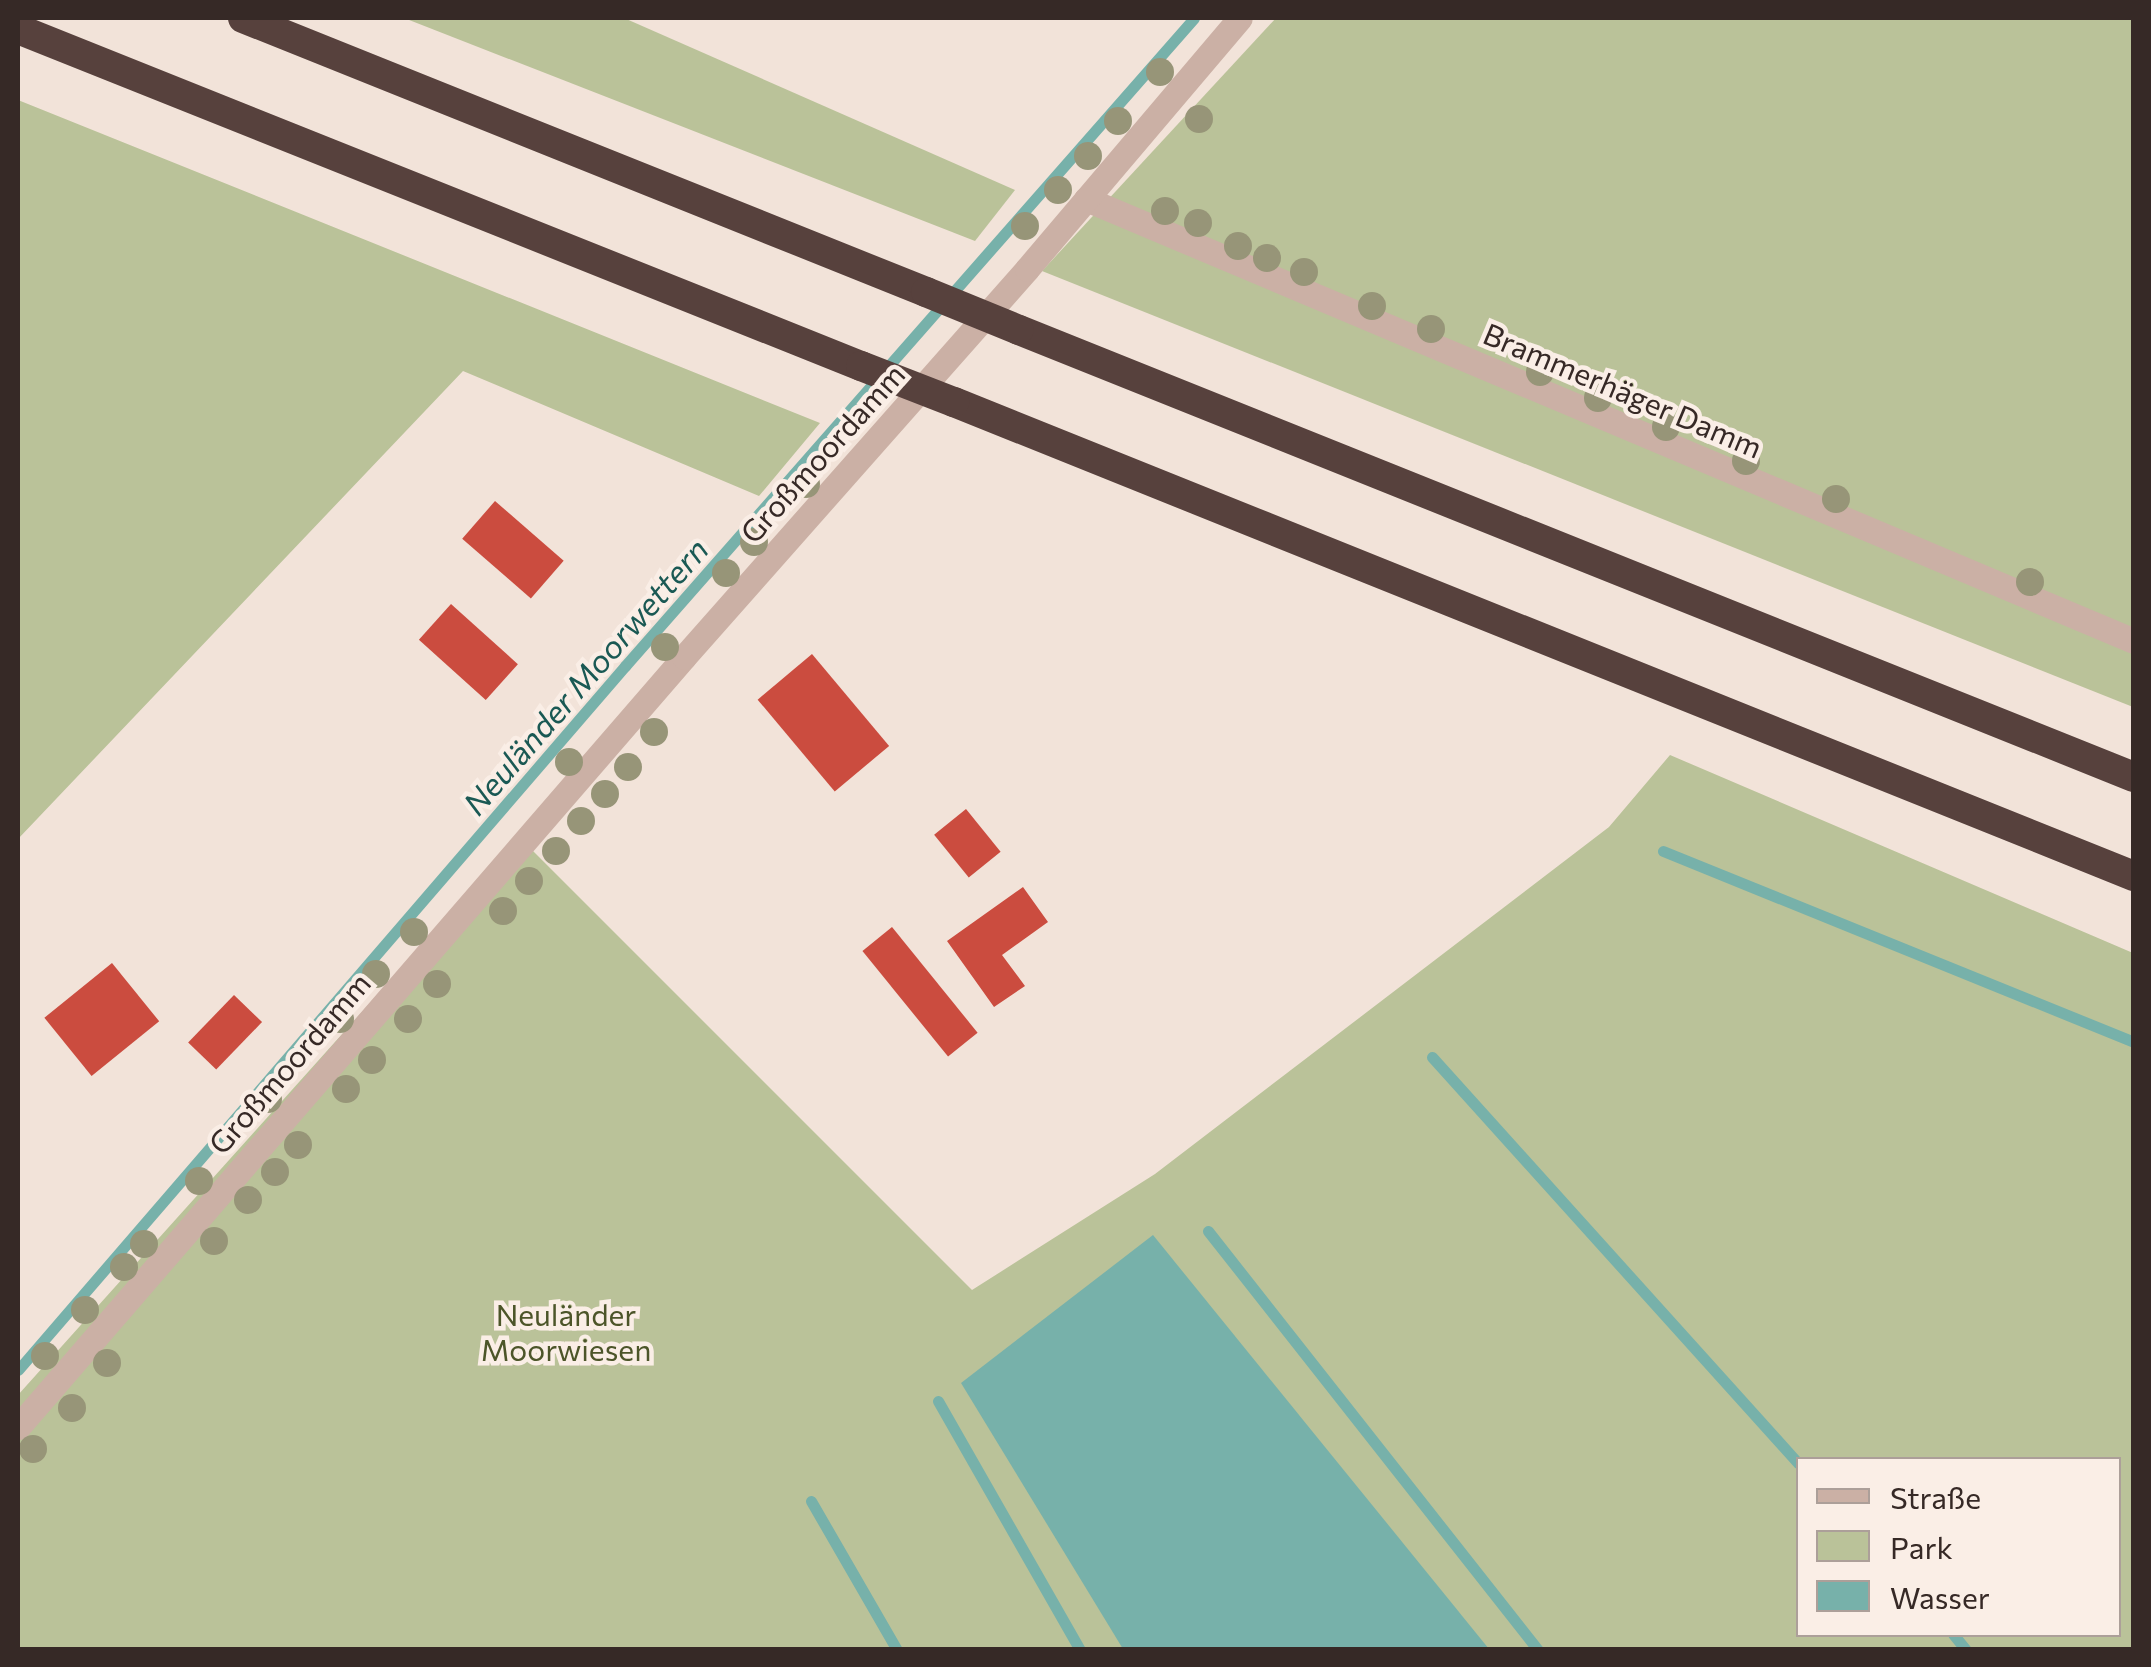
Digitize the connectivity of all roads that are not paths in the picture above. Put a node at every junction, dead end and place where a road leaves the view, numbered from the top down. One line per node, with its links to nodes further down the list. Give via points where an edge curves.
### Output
1 (243, 18): 6 (highway, bridge)
2 (1240, 18): 4 (street, Großmoordamm)
3 (18, 29): 7 (highway, bridge)
4 (1086, 199): 5 (street, Brammerhäger Damm); 8 (street, Großmoordamm)
5 (2134, 641)
6 (2134, 777)
7 (2134, 876)
8 (18, 1427)

